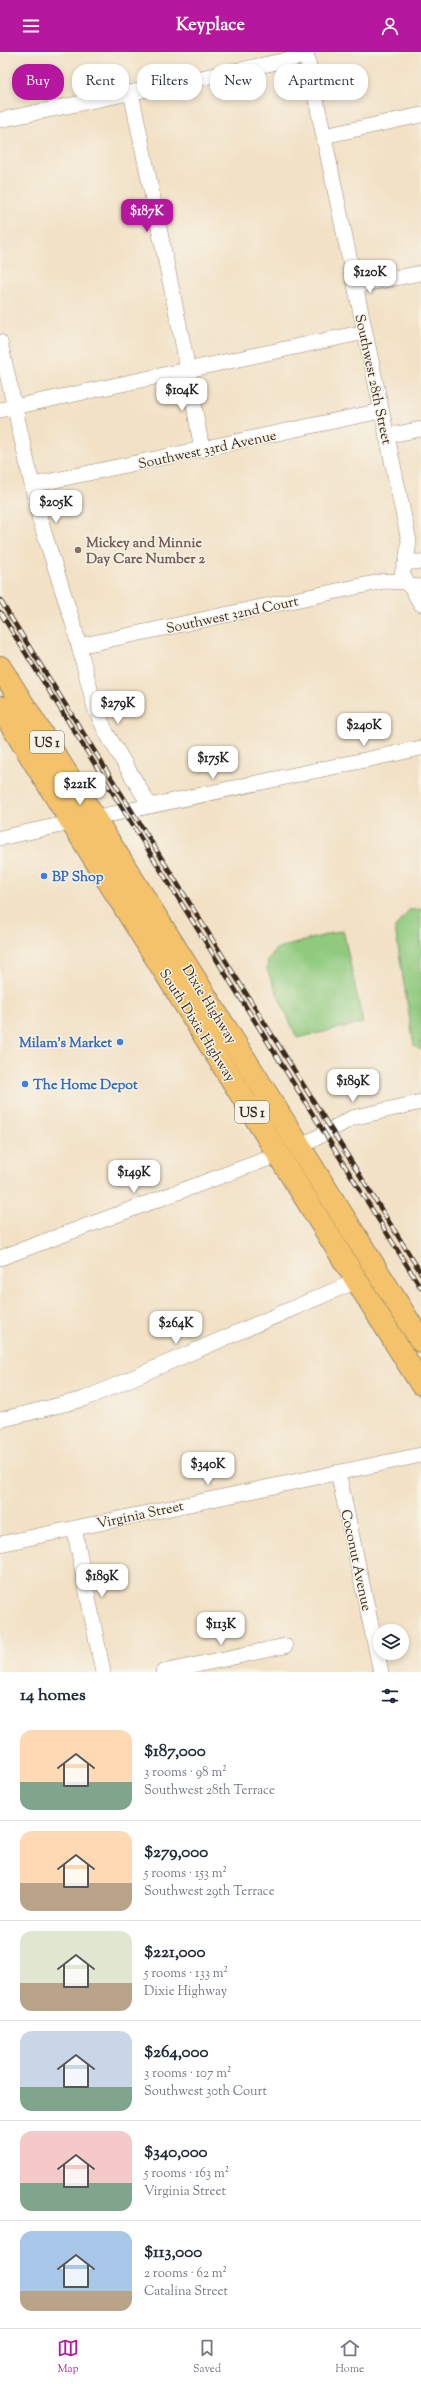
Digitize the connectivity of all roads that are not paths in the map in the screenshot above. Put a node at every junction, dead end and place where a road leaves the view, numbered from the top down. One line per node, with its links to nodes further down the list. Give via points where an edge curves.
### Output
1 (306, 54): 2 (street); 5 (street, Southwest 28th Street)
2 (130, 92): 4 (street); 10 (street)
3 (421, 116): 5 (street)
4 (0, 120)
5 (324, 136): 7 (street, Southwest 28th Street)
6 (421, 273): 7 (street)
7 (355, 286): 8 (street, Southwest 28th Street)
8 (365, 332): 10 (street); 12 (street, Southwest 28th Street)
9 (0, 342): 11 (street)
10 (188, 369): 11 (street); 15 (street)
11 (6, 408): 16 (street)
12 (381, 411): 14 (street, Southwest 28th Street); 15 (street, Southwest 33rd Avenue)
13 (421, 429): 14 (street)
14 (386, 436): 17 (street, Southwest 28th Street, via 409,541)
15 (202, 450): 16 (street, Southwest 33rd Avenue)
16 (32, 485): 19 (street)
17 (412, 573): 18 (street); 19 (street, Southwest 32nd Court)
18 (421, 604)
19 (79, 646): 23 (street, via 99,720)
20 (0, 667): 24 (highway, Dixie Highway / US 1)
21 (0, 707): 25 (highway, South Dixie Highway / US 1)
22 (421, 748): 23 (street)
23 (150, 806): 24 (street)
24 (94, 817): 25 (street); 28 (highway, Dixie Highway / US 1)
25 (71, 822): 26 (street); 29 (highway, South Dixie Highway / US 1)
26 (0, 838)
27 (421, 1102): 28 (street, via 352,1118)
28 (300, 1147): 32 (highway, Dixie Highway / US 1)
29 (278, 1155): 30 (street); 31 (highway, South Dixie Highway / US 1)
30 (0, 1258)
31 (356, 1281): 33 (highway, South Dixie Highway / US 1); 34 (street, via 84,1399)
32 (421, 1341)
33 (421, 1384)
34 (0, 1420)
35 (421, 1455): 36 (street, Virginia Street)
36 (338, 1472): 37 (street, Virginia Street); 42 (street, Coconut Avenue)
37 (74, 1528): 38 (street, Virginia Street); 40 (street)
38 (0, 1544)
39 (285, 1646): 41 (street)
40 (103, 1672)
41 (163, 1672)
42 (380, 1672)

